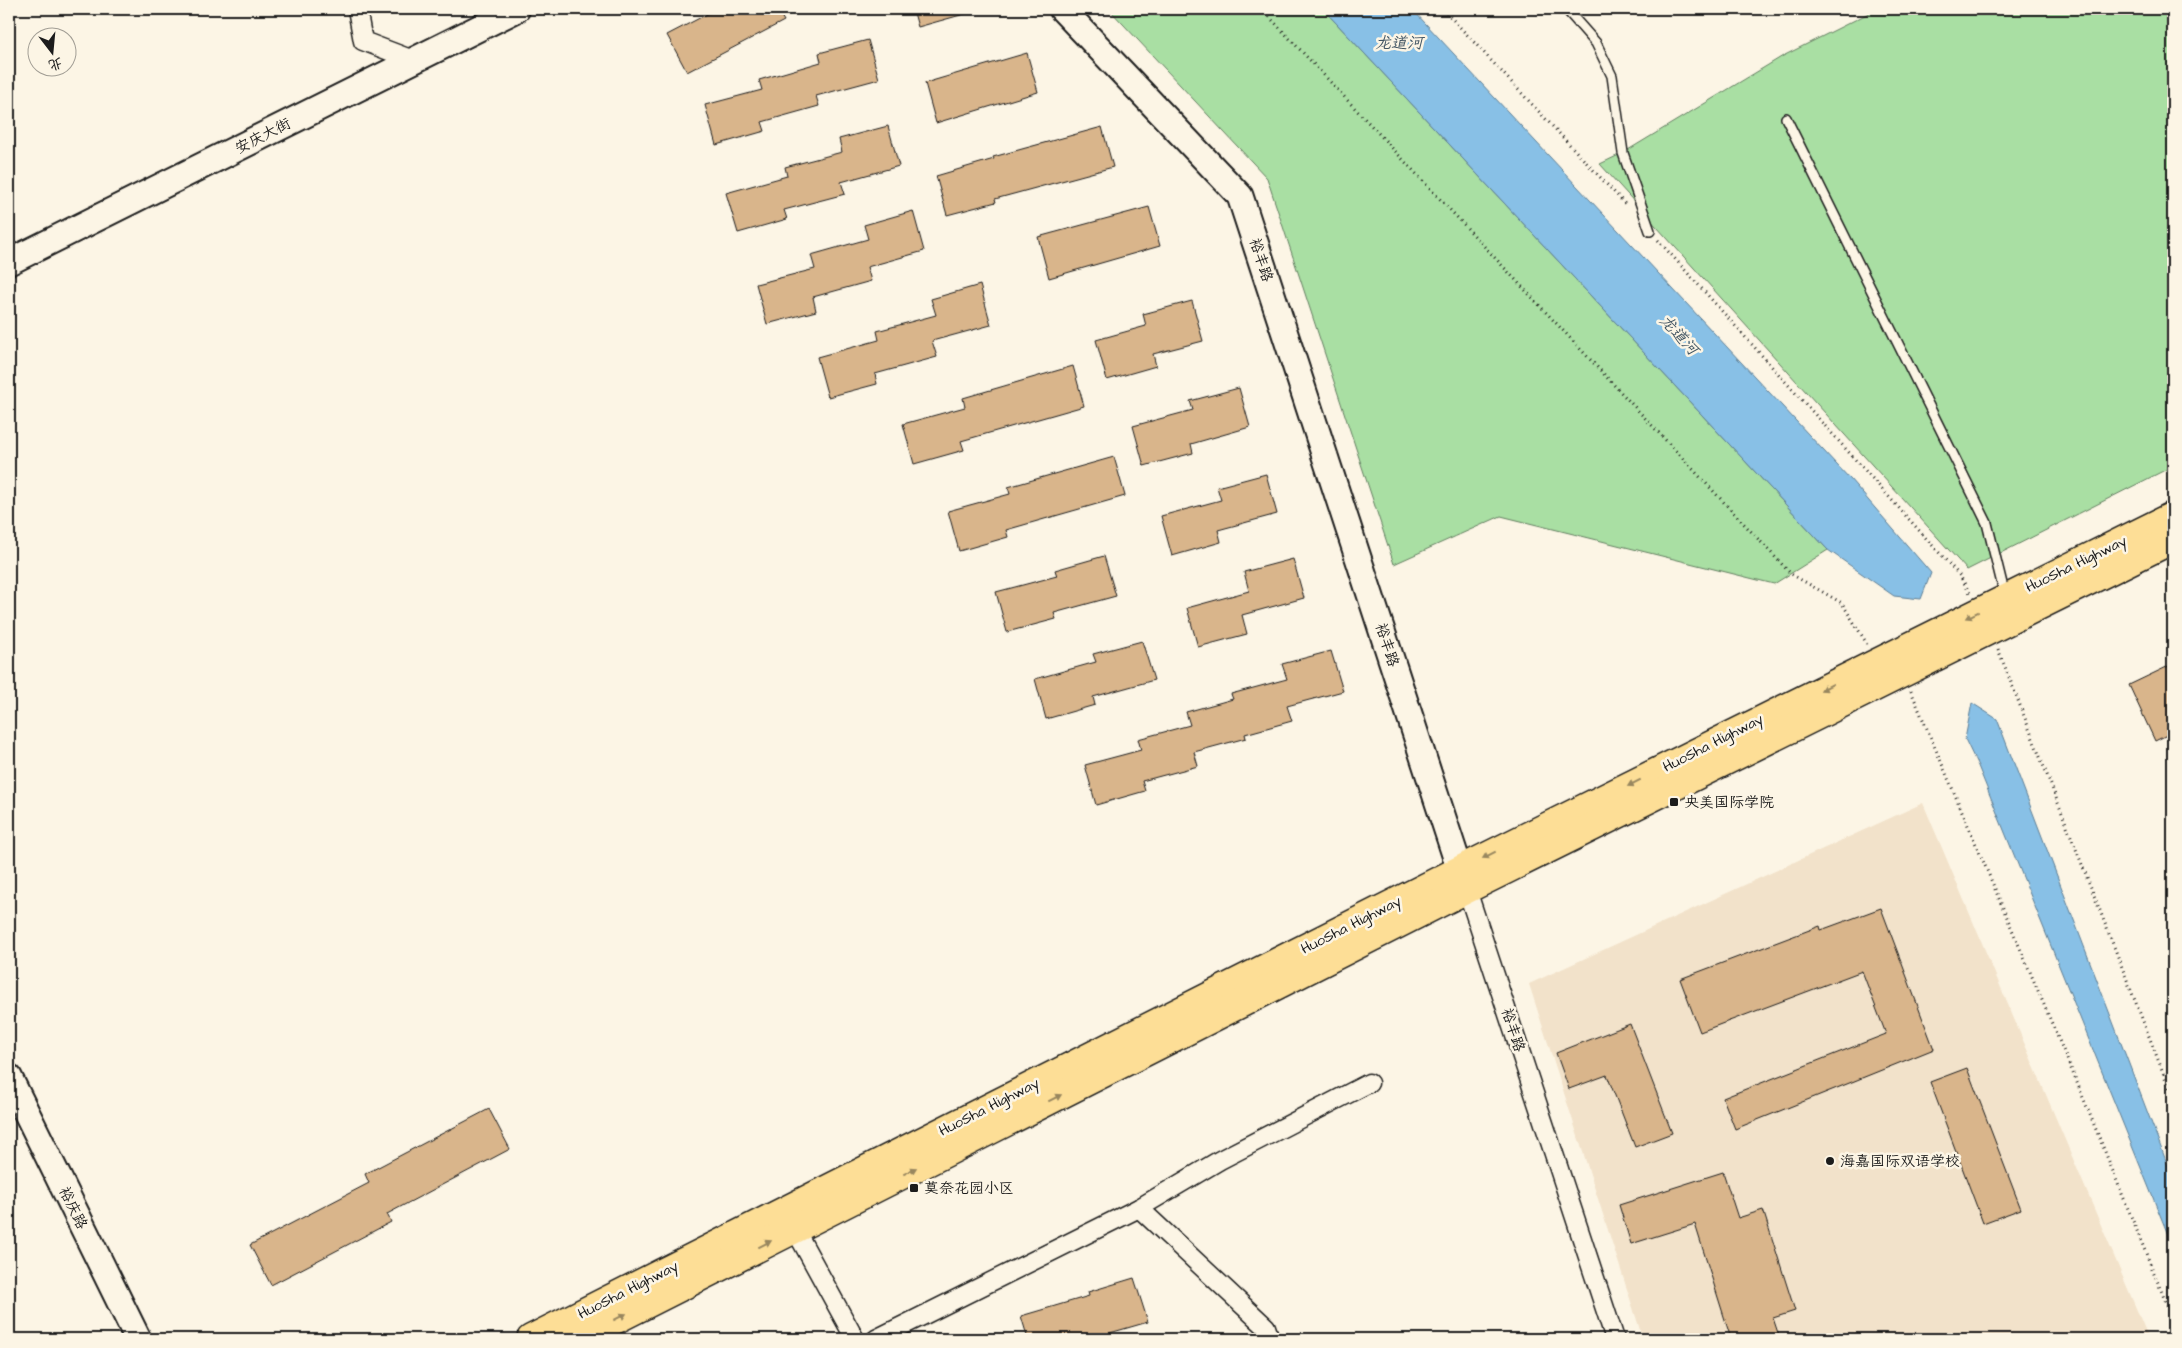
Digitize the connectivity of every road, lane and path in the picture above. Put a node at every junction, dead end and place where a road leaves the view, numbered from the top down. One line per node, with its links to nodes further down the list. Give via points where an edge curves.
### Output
1 (357, 9): 7 (street, via 363,41)
2 (517, 9): 7 (street, 安庆大街)
3 (1062, 9): 17 (street, 裕丰路, via 1240,196)
4 (1262, 9): 15 (path, via 1791,574 1842,603)
5 (1443, 9): 9 (path)
6 (1566, 9): 9 (lane, via 1596,43 1612,76 1623,153)
7 (413, 60): 10 (street, 安庆大街)
8 (1786, 118): 13 (lane, via 1987,523)
9 (1650, 231): 14 (path, via 1960,576)
10 (9, 262)
11 (2173, 516): 13 (main road, HuoSha Highway)
12 (2173, 539): 14 (main road, HuoSha Highway)
13 (2005, 599): 14 (main road, HuoSha Highway)
14 (1986, 620): 15 (main road, HuoSha Highway, one-way to 15); 16 (main road, HuoSha Highway); 20 (path)
15 (1878, 661): 17 (main road, HuoSha Highway, one-way to 17)
16 (1904, 673): 17 (main road, HuoSha Highway); 23 (path)
17 (1464, 879): 22 (main road, HuoSha Highway); 30 (street, 裕丰路)
18 (9, 1077): 24 (street, 裕庆路)
19 (1368, 1083): 21 (street, via 1220,1160)
20 (2173, 1098)
21 (1139, 1208): 28 (street); 29 (street, via 1266,1327)
22 (790, 1220): 25 (main road, HuoSha Highway); 26 (main road, HuoSha Highway, one-way to 22); 27 (street)
23 (2173, 1320)
24 (138, 1339)
25 (532, 1339)
26 (577, 1339)
27 (855, 1339)
28 (876, 1339)
29 (1270, 1339)
30 (1615, 1339)

